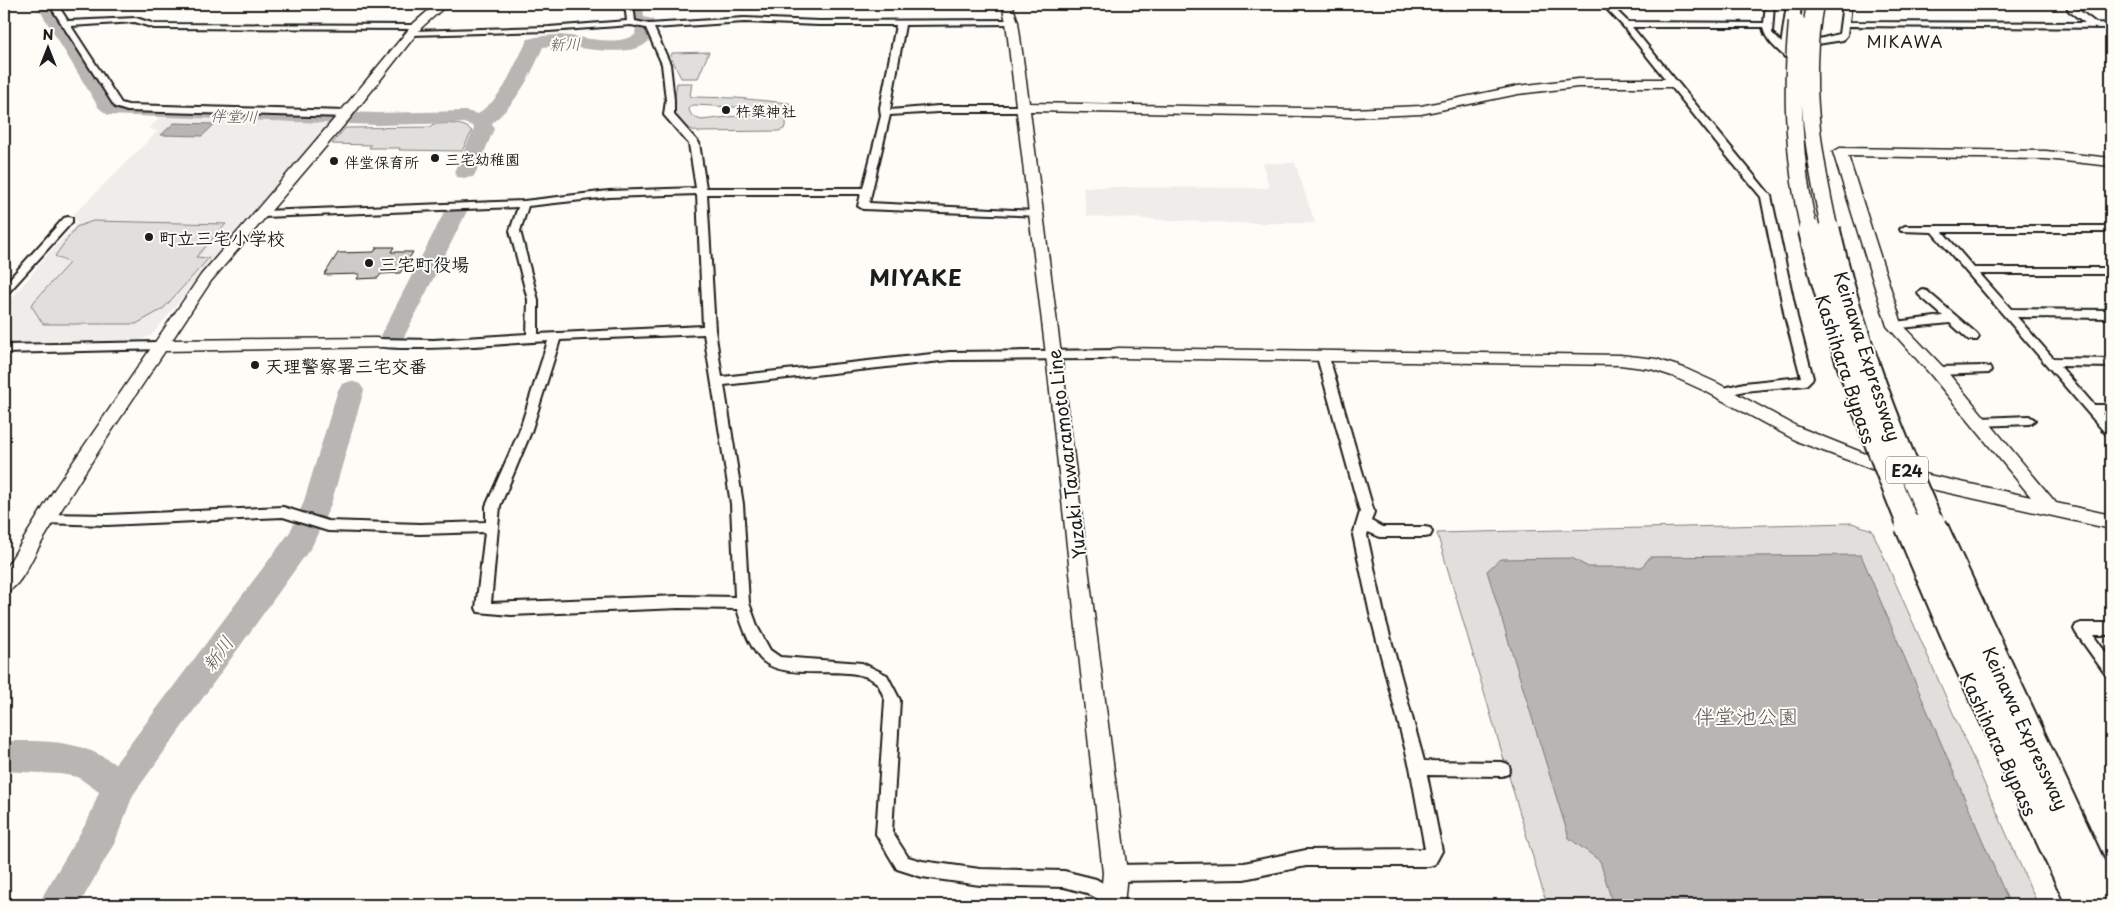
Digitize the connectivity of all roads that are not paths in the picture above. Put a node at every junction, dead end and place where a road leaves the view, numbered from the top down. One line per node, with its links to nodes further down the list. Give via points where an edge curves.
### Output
1 (53, 4): 16 (street)
2 (442, 4): 23 (street)
3 (629, 4): 15 (street)
4 (1007, 4): 14 (street, Yuzaki Tawaramoto Line)
5 (1606, 4): 17 (street)
6 (1770, 4): 19 (street)
7 (1794, 4): 25 (highway, Kashihara Bypass)
8 (1800, 4): 87 (highway, Keinawa Expressway / E24, bridge, via 1792,66 1794,146 1809,232 1831,314 1883,464 1946,617)
9 (1815, 4): 88 (highway, Keinawa Expressway / E24, bridge, via 1809,50 1813,149 1830,238 1852,317 1906,467)
10 (1819, 4): 24 (highway, Kashihara Bypass)
11 (1847, 4): 18 (street)
12 (2070, 4): 21 (street)
13 (901, 22): 14 (street); 20 (street, via 744,20); 28 (street)
14 (1012, 22): 27 (street, Yuzaki Tawaramoto Line)
15 (631, 23): 20 (street); 23 (street, via 549,29)
16 (66, 24): 23 (street, via 136,20 154,26); 29 (street, via 118,105 127,108)
17 (1626, 24): 19 (street); 26 (street)
18 (1844, 24): 21 (street); 24 (street, via 1840,38)
19 (1767, 25): 25 (street, via 1768,37)
20 (649, 26): 32 (street, via 666,64 669,115 694,143)
21 (2094, 26): 22 (street)
22 (2111, 26)
23 (414, 30): 29 (street)
24 (1814, 43): 70 (highway, Kashihara Bypass, via 1812,74 1818,150 1835,240 1858,318)
25 (1788, 55): 69 (highway, Kashihara Bypass, via 1791,145 1804,231 1826,313)
26 (1672, 83): 27 (street, via 1578,83 1518,90 1429,109 1352,113); 63 (street, via 1766,196 1790,317 1806,374 1806,380 1802,382 1744,387)
27 (1023, 107): 28 (street); 35 (street, Yuzaki Tawaramoto Line)
28 (886, 113): 31 (street)
29 (344, 117): 34 (street)
30 (2111, 162): 47 (street, via 2046,155 1840,152)
31 (866, 191): 32 (street); 35 (street, via 863,206)
32 (702, 192): 33 (street, via 660,192); 48 (street)
33 (524, 204): 34 (street); 51 (street, via 515,231 532,300)
34 (263, 214): 53 (street, via 206,278)
35 (1036, 214): 56 (street, Yuzaki Tawaramoto Line)
36 (68, 220): 42 (street)
37 (1905, 229): 38 (street)
38 (1935, 229): 39 (street); 40 (street)
39 (2111, 229)
40 (1970, 271): 41 (street); 44 (street)
41 (2111, 271)
42 (4, 291)
43 (1923, 293): 46 (street)
44 (2008, 313): 45 (street); 58 (street)
45 (2111, 314)
46 (1952, 319): 47 (street); 50 (street)
47 (1895, 326): 61 (street)
48 (709, 330): 49 (street); 62 (street)
49 (555, 337): 51 (street); 75 (street, via 525,432 492,506)
50 (1973, 337)
51 (532, 338): 52 (street)
52 (376, 343): 53 (street)
53 (159, 346): 54 (street); 72 (street)
54 (4, 349)
55 (1118, 353): 56 (street); 57 (street)
56 (1054, 355): 62 (street, via 950,356); 83 (street, Yuzaki Tawaramoto Line)
57 (1323, 357): 63 (street, via 1620,360 1659,366 1696,379); 74 (street, via 1366,512)
58 (2050, 362): 59 (street); 64 (street)
59 (2111, 363)
60 (1985, 370): 61 (street)
61 (1937, 371): 67 (street)
62 (718, 382): 78 (street, via 737,504)
63 (1720, 393): 69 (street, via 1791,431)
64 (2090, 410): 65 (street); 68 (street)
65 (2111, 410)
66 (2030, 420): 67 (street)
67 (1980, 422): 71 (street)
68 (2111, 432)
69 (1878, 464): 70 (street); 86 (highway, Kashihara Bypass, via 1940,615)
70 (1918, 479): 71 (street); 84 (highway, Kashihara Bypass, via 1981,620)
71 (2050, 508): 73 (street)
72 (46, 519): 75 (street, via 108,520 283,512 328,526); 77 (street)
73 (2111, 522)
74 (1363, 523): 76 (street, via 1380,532); 81 (street, via 1360,535 1377,614)
75 (492, 527): 78 (street, via 483,608)
76 (1425, 532)
77 (4, 585)
78 (742, 603): 85 (street, via 764,654 776,663 862,669 882,679 893,700 884,834 903,863 922,870 980,877 1064,879 1090,885)
79 (2111, 630): 80 (street, via 2082,629)
80 (2111, 671)
81 (1418, 768): 82 (street); 83 (street, via 1434,851 1429,858 1306,858 1244,871)
82 (1502, 769)
83 (1115, 873): 85 (street, Yuzaki Tawaramoto Line)
84 (2111, 892)
85 (1112, 902)
86 (2073, 905)
87 (2080, 905)
88 (2110, 905)

